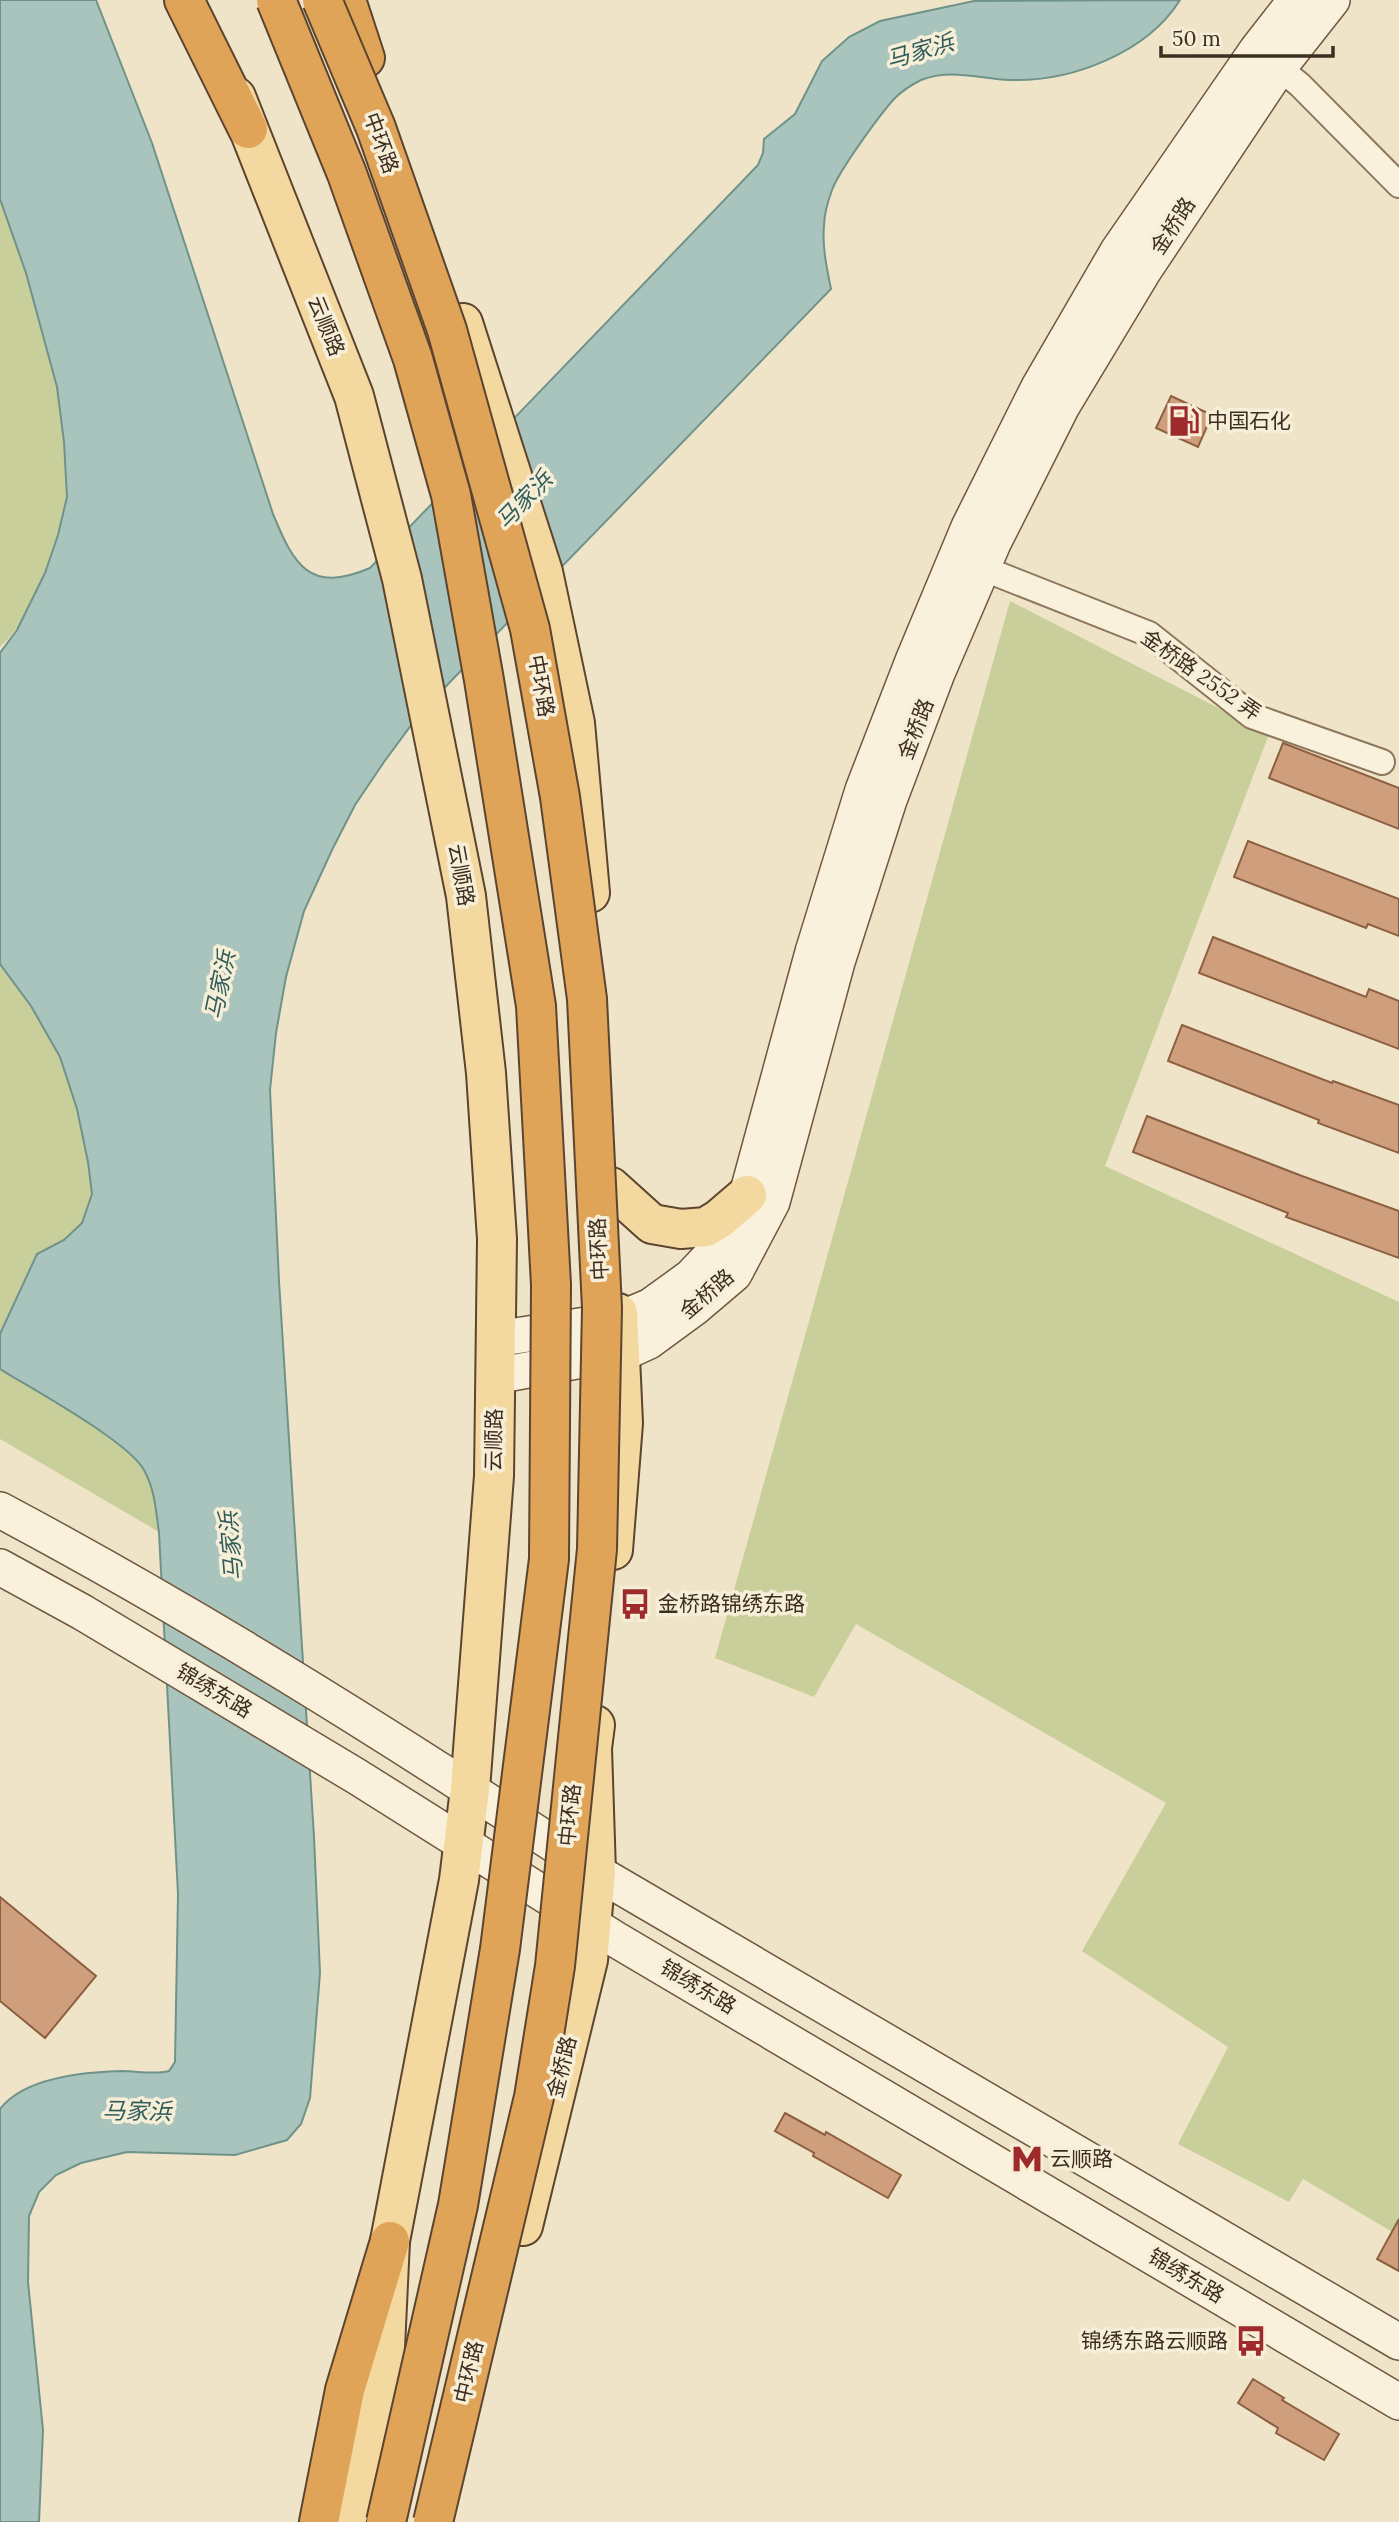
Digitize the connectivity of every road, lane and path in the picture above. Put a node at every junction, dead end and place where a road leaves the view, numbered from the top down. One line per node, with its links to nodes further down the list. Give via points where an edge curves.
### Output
1 (184, 0): 10 (highway)
2 (200, 0): 10 (main road, 云顺路)
3 (276, 0): 29 (highway, 中环路, bridge, via 347,174 408,346 451,495 536,1006 551,1285 549,1559 500,1949 458,2205)
4 (323, 0): 30 (highway, 中环路, bridge, via 376,128 447,330 530,629 560,797 587,999 602,1308 597,1549 555,1966 534,2097)
5 (344, 0): 8 (highway)
6 (1296, 0): 9 (main road, 金桥路)
7 (1332, 0): 9 (main road, 金桥路)
8 (365, 58): 14 (main road, via 380,111 460,316 543,572 575,723)
9 (1269, 58): 11 (street); 12 (main road, 金桥路, via 1062,406); 15 (main road, 金桥路, via 1118,251 1039,387 969,527 863,790)
10 (248, 129): 17 (main road, 云顺路, via 354,396 402,579 466,896 486,1073 497,1239)
11 (1399, 185)
12 (982, 568): 13 (street, 金桥路 2552 弄, via 1149,635 1252,716); 16 (main road, 金桥路, via 889,800 837,962 772,1202 734,1274 649,1341)
13 (1382, 762)
14 (611, 1187): 15 (main road, via 652,1224 681,1229 706,1227); 16 (main road)
15 (747, 1195): 16 (main road, 金桥路, via 723,1243 691,1277)
16 (619, 1337): 17 (main road, 金桥路); 22 (main road, 金桥路, via 623,1423 610,1603 592,1748)
17 (495, 1358): 20 (main road, 云顺路, via 494,1476)
18 (0, 1510): 20 (main road, via 107,1567)
19 (0, 1567): 21 (main road, 锦绣东路)
20 (470, 1789): 21 (main road); 22 (main road)
21 (463, 1842): 23 (main road, 锦绣东路); 24 (main road)
22 (596, 1872): 23 (main road, 金桥路); 25 (main road)
23 (592, 1925): 26 (main road, 锦绣东路); 31 (main road, 金桥路, via 588,1960)
24 (390, 2241): 27 (highway, via 345,2390); 28 (main road, via 383,2390)
25 (1399, 2342)
26 (1399, 2402)
27 (319, 2522)
28 (346, 2522)
29 (386, 2522)
30 (433, 2522)
31 (451, 2522)

